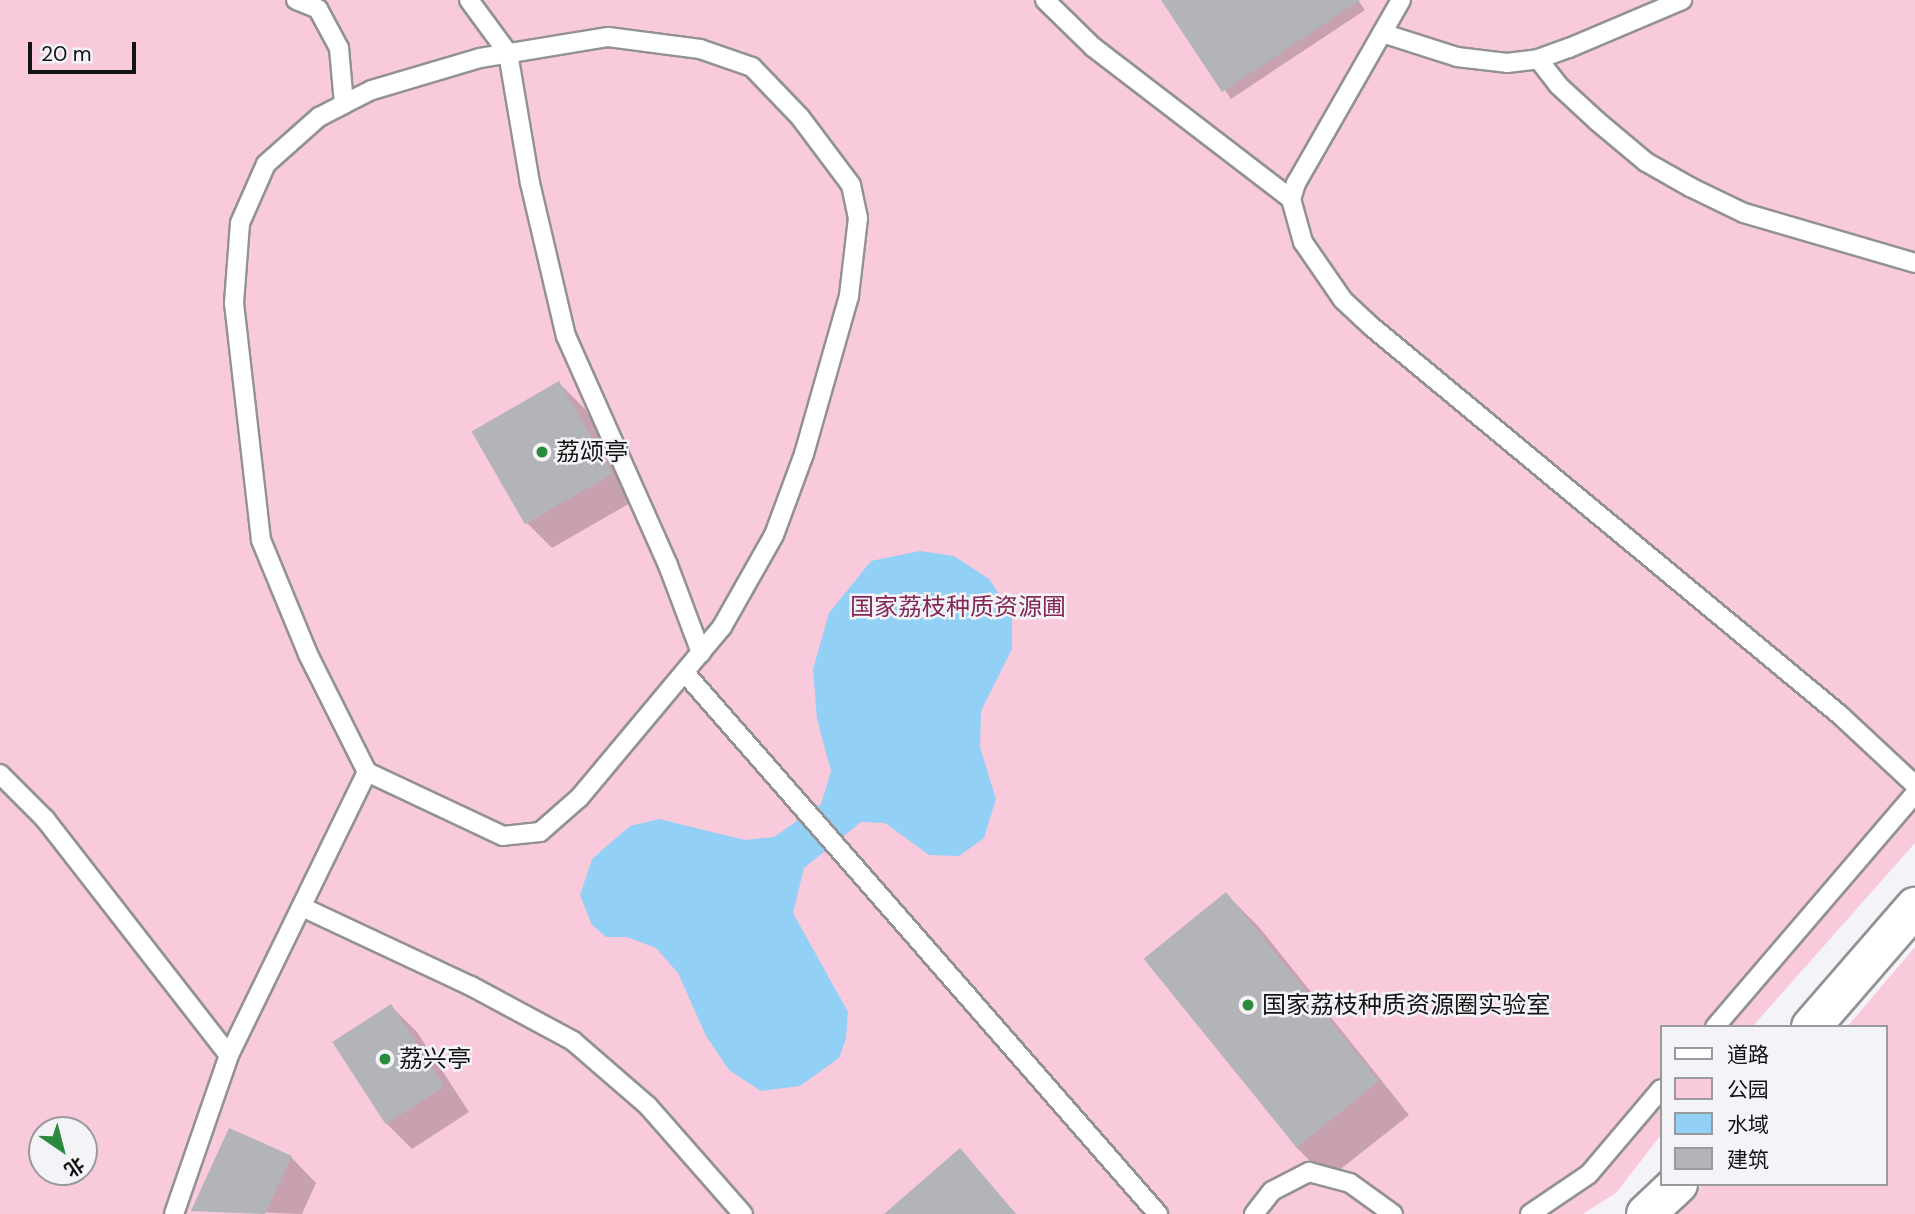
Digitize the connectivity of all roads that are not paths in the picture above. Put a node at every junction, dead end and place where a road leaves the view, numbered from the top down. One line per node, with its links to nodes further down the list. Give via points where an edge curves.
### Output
1 (296, 0): 9 (lane, via 318,9 339,48)
2 (469, 0): 7 (lane)
3 (1045, 0): 10 (lane, via 1093,47)
4 (1401, 0): 6 (lane)
5 (1682, 0): 8 (lane)
6 (1382, 33): 8 (lane, via 1457,57 1507,63); 10 (lane)
7 (508, 53): 9 (lane, via 372,90); 12 (lane, via 530,183 566,337 668,565); 12 (lane, via 608,37 700,49 752,67 800,117 851,185 858,218 849,296 804,454 774,535 722,627)
8 (1538, 59): 11 (lane, via 1597,121 1646,162 1689,187 1744,213)
9 (344, 104): 14 (lane, via 319,117 267,164 240,223 234,303 261,540 309,654)
10 (1291, 199): 16 (lane, via 1303,242 1343,300 1840,715)
11 (1915, 263)
12 (701, 653): 13 (lane)
13 (685, 673): 14 (lane, via 580,797 540,832 503,836); 27 (lane)
14 (367, 772): 18 (lane)
15 (0, 774): 22 (lane, via 44,819)
16 (1915, 785)
17 (1915, 794): 20 (lane)
18 (302, 906): 22 (lane); 26 (lane, via 471,986 573,1041 648,1106)
19 (1915, 907): 21 (main road)
20 (1717, 1025)
21 (1813, 1025)
22 (229, 1055): 25 (lane)
23 (1660, 1090): 30 (lane, via 1589,1174)
24 (1676, 1186): 31 (main road)
25 (174, 1214)
26 (743, 1214)
27 (1158, 1214)
28 (1254, 1214): 29 (lane, via 1272,1191 1308,1172 1350,1183)
29 (1393, 1214)
30 (1530, 1214)
31 (1646, 1214)

